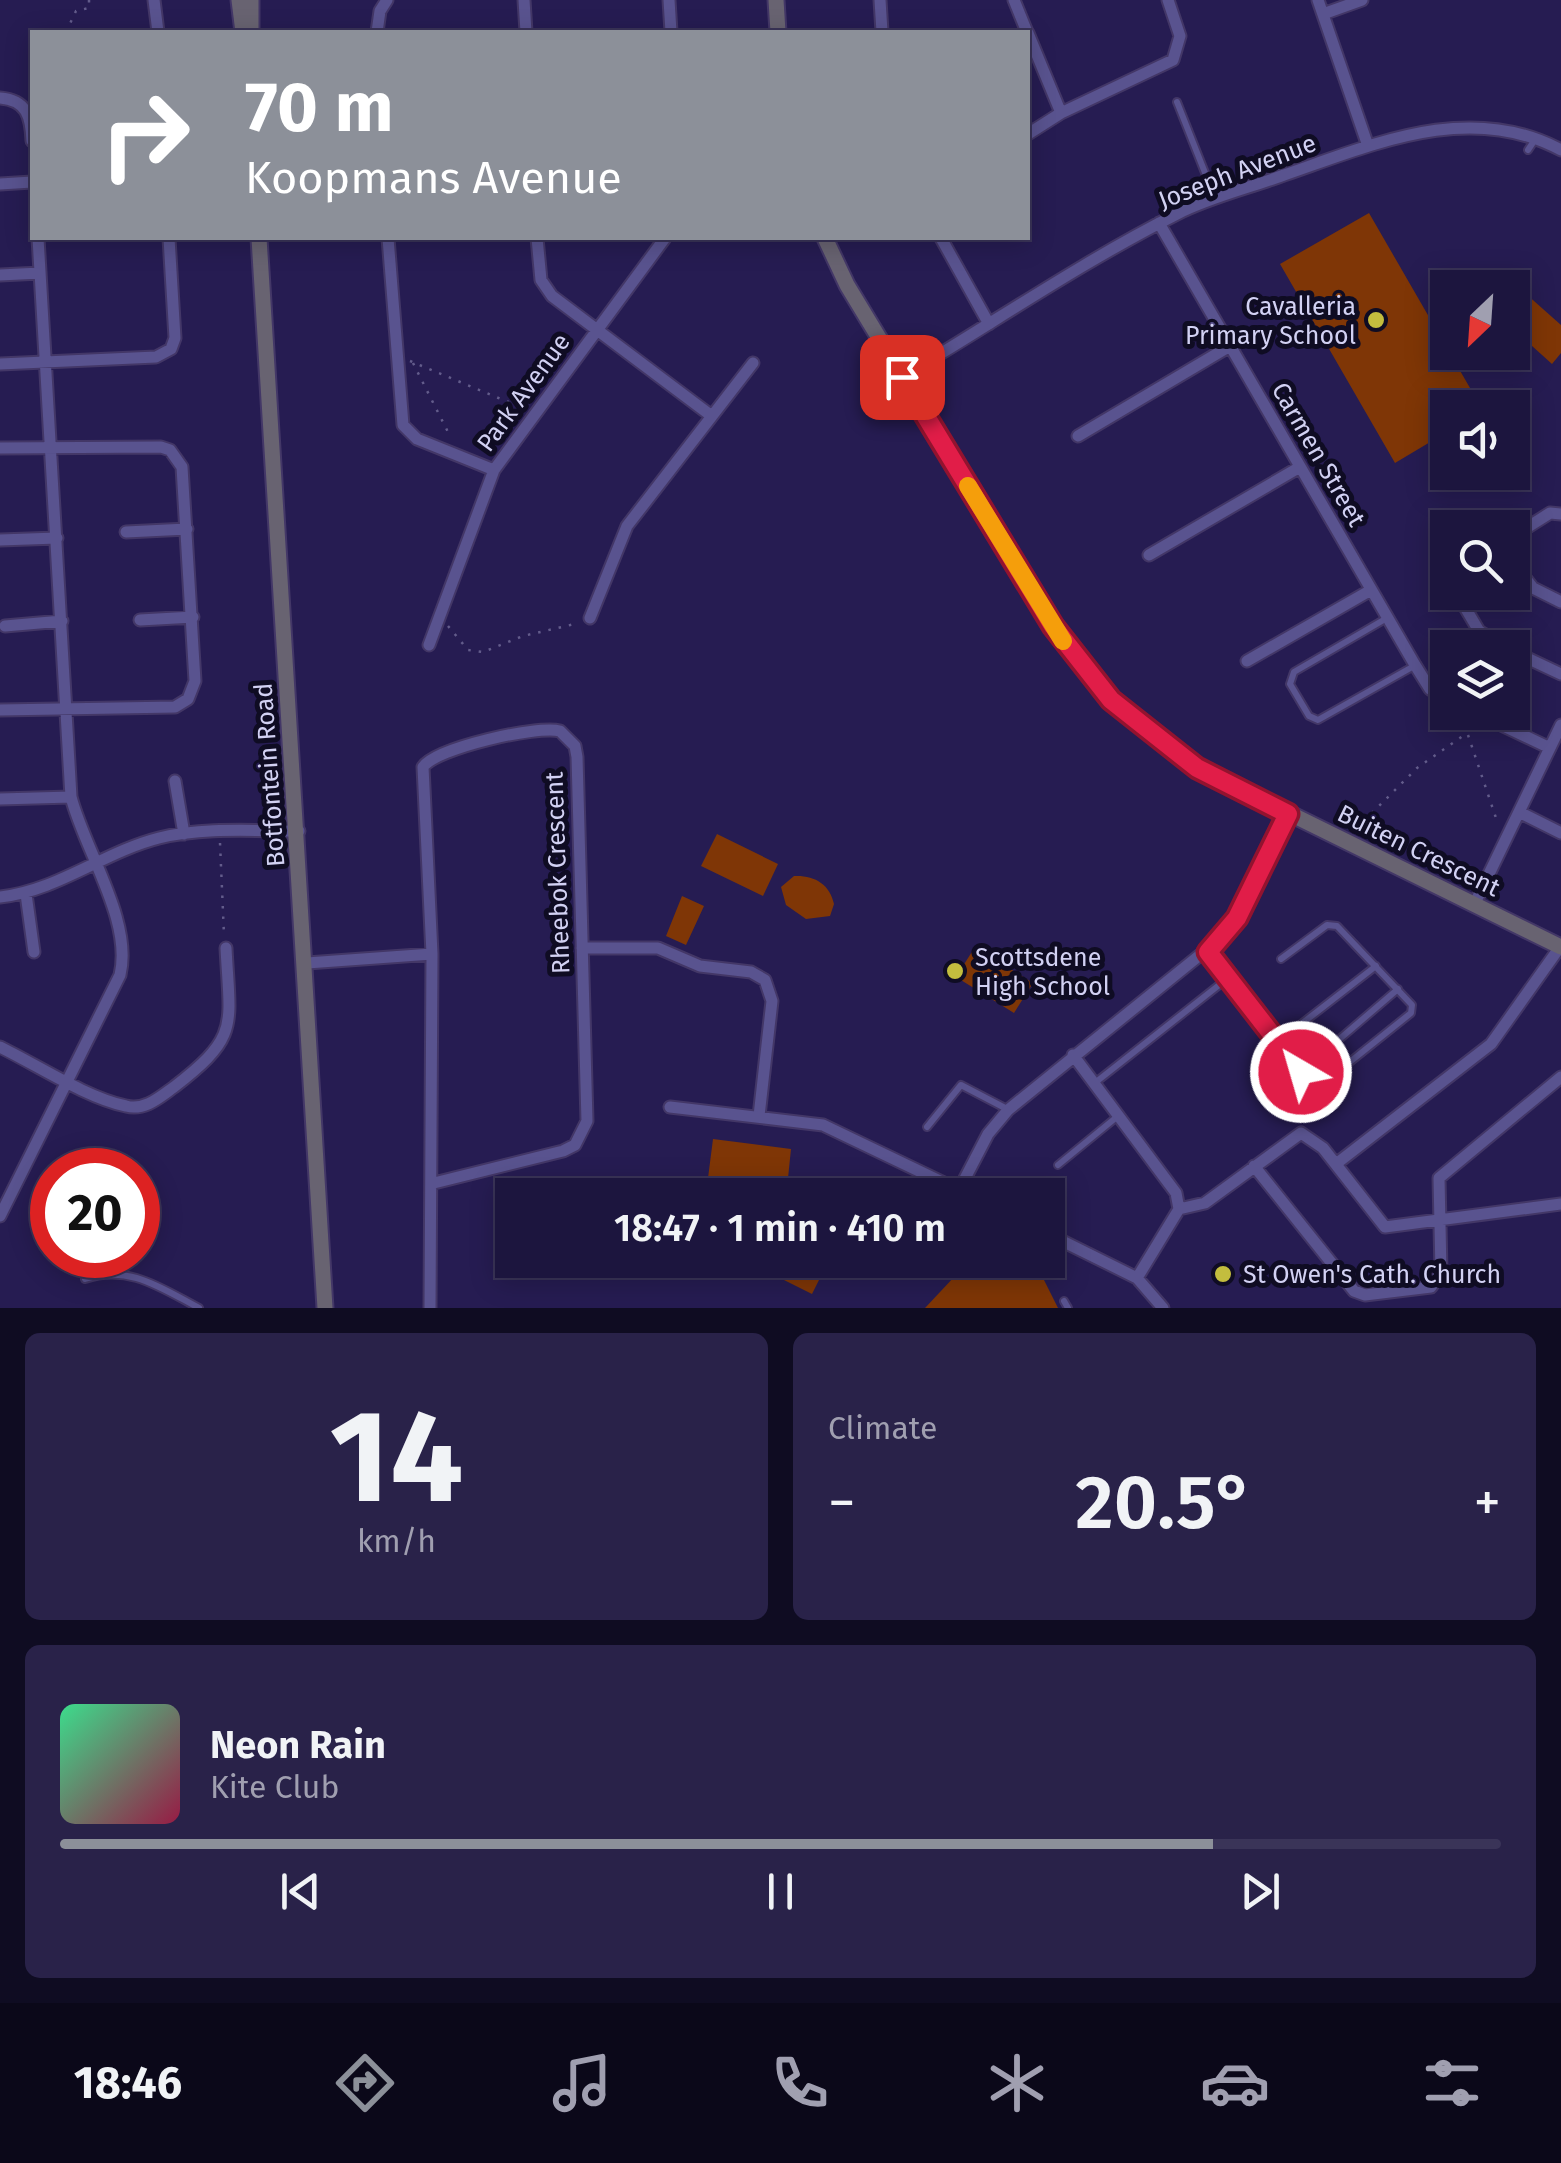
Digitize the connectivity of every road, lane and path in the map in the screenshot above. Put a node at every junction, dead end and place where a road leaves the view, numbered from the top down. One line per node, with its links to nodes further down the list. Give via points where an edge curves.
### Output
1 (88, 0): 15 (path)
2 (154, 0): 16 (street)
3 (238, 0): 17 (main road)
4 (250, 0): 18 (main road)
5 (387, 0): 19 (street)
6 (524, 0): 20 (street)
7 (669, 0): 21 (street)
8 (776, 0): 22 (main road)
9 (880, 0): 23 (street)
10 (1014, 0): 24 (street)
11 (1168, 0): 28 (street, via 1180,36 1172,60)
12 (1318, 0): 14 (street)
13 (1362, 0): 14 (street)
14 (1323, 14): 32 (street)
15 (67, 30)
16 (158, 30)
17 (242, 30)
18 (251, 30)
19 (377, 30)
20 (526, 30)
21 (671, 30)
22 (778, 30)
23 (882, 30)
24 (1026, 30)
25 (1030, 40): 28 (street)
26 (0, 98): 29 (street, via 28,112)
27 (1177, 102): 37 (lane)
28 (1060, 113): 30 (street)
29 (30, 126)
30 (1030, 133)
31 (1536, 136): 32 (street, Joseph Avenue, via 1465,127); 33 (lane); 34 (street, Joseph Avenue)
32 (1368, 146): 37 (street, Joseph Avenue)
33 (1528, 150)
34 (1561, 150)
35 (30, 182): 36 (street)
36 (0, 184)
37 (1216, 200): 38 (street, Joseph Avenue)
38 (1159, 224): 49 (street, Joseph Avenue); 51 (street, Carmen Street)
39 (38, 240): 47 (street)
40 (169, 240): 53 (street, via 171,349 156,357)
41 (259, 240): 103 (main road, Botfontein Road)
42 (388, 240): 52 (street)
43 (537, 240): 50 (street, via 545,288)
44 (663, 240): 50 (street, Park Avenue)
45 (825, 240): 57 (main road, Buiten Crescent)
46 (943, 240): 49 (street)
47 (40, 273): 48 (street); 53 (street)
48 (0, 274)
49 (990, 324): 57 (street, Joseph Avenue)
50 (596, 329): 58 (street, Park Avenue); 59 (street)
51 (1230, 346): 60 (street); 64 (street, Carmen Street)
52 (394, 354): 54 (path); 63 (street, via 403,425 417,439)
53 (46, 362): 56 (street); 61 (street)
54 (412, 362): 58 (path); 63 (path)
55 (753, 363): 59 (street)
56 (0, 364)
57 (902, 377): 100 (main road, Buiten Crescent, via 1053,626 1111,700 1197,768)
58 (538, 408): 65 (street, Park Avenue)
59 (710, 414): 77 (street, via 626,526)
60 (1078, 436)
61 (50, 446): 62 (street); 68 (street, via 170,450 182,468); 70 (street)
62 (0, 448)
63 (460, 455): 65 (street)
64 (1300, 467): 72 (street); 74 (street, Carmen Street)
65 (494, 470): 80 (street, Park Avenue)
66 (1561, 514): 67 (street)
67 (1530, 526)
68 (187, 529): 69 (street); 76 (street)
69 (126, 532)
70 (57, 538): 71 (street); 81 (street)
71 (0, 540)
72 (1150, 555)
73 (1530, 583): 75 (street)
74 (1371, 590): 78 (street, Carmen Street); 85 (street)
75 (1561, 602)
76 (192, 617): 79 (street); 90 (street, via 195,681 188,700 175,707)
77 (590, 618): 80 (path, via 484,652 468,650)
78 (1387, 618): 86 (street, Carmen Street); 86 (lane, via 1294,672 1290,684 1309,716 1318,720)
79 (140, 620)
80 (439, 620): 83 (street, Park Avenue)
81 (62, 621): 82 (street); 90 (street)
82 (5, 626)
83 (429, 645)
84 (1530, 659): 87 (street)
85 (1247, 661)
86 (1415, 665): 88 (street, Carmen Street)
87 (1561, 674)
88 (1430, 689)
89 (0, 710): 90 (street)
90 (68, 711): 97 (street)
91 (1561, 725): 95 (street)
92 (1468, 730): 94 (path)
93 (1502, 730): 95 (street)
94 (1467, 733): 101 (path, via 1495,820); 104 (path, via 1417,768)
95 (1550, 748): 99 (street)
96 (176, 781): 106 (street)
97 (72, 797): 98 (street); 107 (street)
98 (0, 799)
99 (1519, 812): 105 (street); 110 (street)
100 (1288, 814): 110 (main road, Buiten Crescent); 115 (street, via 1242,909)
101 (1502, 824)
102 (220, 832): 103 (street); 106 (street); 112 (path)
103 (299, 832): 118 (main road, Botfontein Road)
104 (1353, 833)
105 (1561, 833)
106 (184, 834): 107 (street)
107 (93, 864): 108 (street); 127 (street, via 120,924 123,962)
108 (26, 894): 109 (street); 114 (street)
109 (0, 896)
110 (1474, 905): 111 (main road, Buiten Crescent)
111 (1560, 947): 136 (street, via 1491,1044)
112 (226, 948): 127 (street, via 230,1018 220,1048 204,1064 138,1108)
113 (582, 948): 116 (street, Rheebok Crescent, via 576,757 569,737 552,728 436,754 422,768); 134 (street, via 658,948 700,966 765,980 772,1001); 141 (street, Rheebok Crescent, via 582,1135 564,1151)
114 (34, 952)
115 (1208, 952): 120 (lane); 124 (street)
116 (432, 954): 118 (street); 141 (street, Rheebok Crescent)
117 (1281, 959): 119 (lane, via 1330,924)
118 (306, 963): 150 (main road, Botfontein Road)
119 (1376, 966): 121 (lane); 122 (lane)
120 (1228, 978): 122 (lane); 128 (lane)
121 (1398, 989): 125 (lane); 125 (lane, via 1412,1006 1410,1015 1318,1089)
122 (1278, 1042): 125 (lane)
123 (0, 1047): 127 (street)
124 (1074, 1055): 128 (street); 132 (street)
125 (1301, 1072)
126 (1561, 1077): 145 (street, via 1445,1169 1436,1186)
127 (70, 1081): 144 (street)
128 (1096, 1082): 133 (street)
129 (954, 1090): 130 (lane); 132 (lane, via 969,1086); 135 (lane)
130 (942, 1096)
131 (670, 1107): 134 (street)
132 (1008, 1110): 140 (street, via 988,1134)
133 (1119, 1115): 137 (lane); 143 (street, via 1168,1177)
134 (758, 1116): 139 (street, via 834,1129)
135 (927, 1127)
136 (1336, 1164): 138 (street, via 1301,1133); 145 (street, via 1385,1226)
137 (1058, 1165)
138 (1254, 1166): 143 (street, via 1205,1203); 145 (street, via 1359,1294 1436,1284)
139 (934, 1178)
140 (972, 1178)
141 (434, 1183): 151 (street, Rheebok Crescent)
142 (1561, 1204): 145 (street)
143 (1179, 1209): 147 (street)
144 (0, 1216)
145 (1440, 1220)
146 (1065, 1242): 147 (street)
147 (1136, 1278): 152 (street)
148 (84, 1279): 149 (lane, via 128,1274)
149 (199, 1308)
150 (326, 1308)
151 (430, 1308)
152 (1163, 1308)

